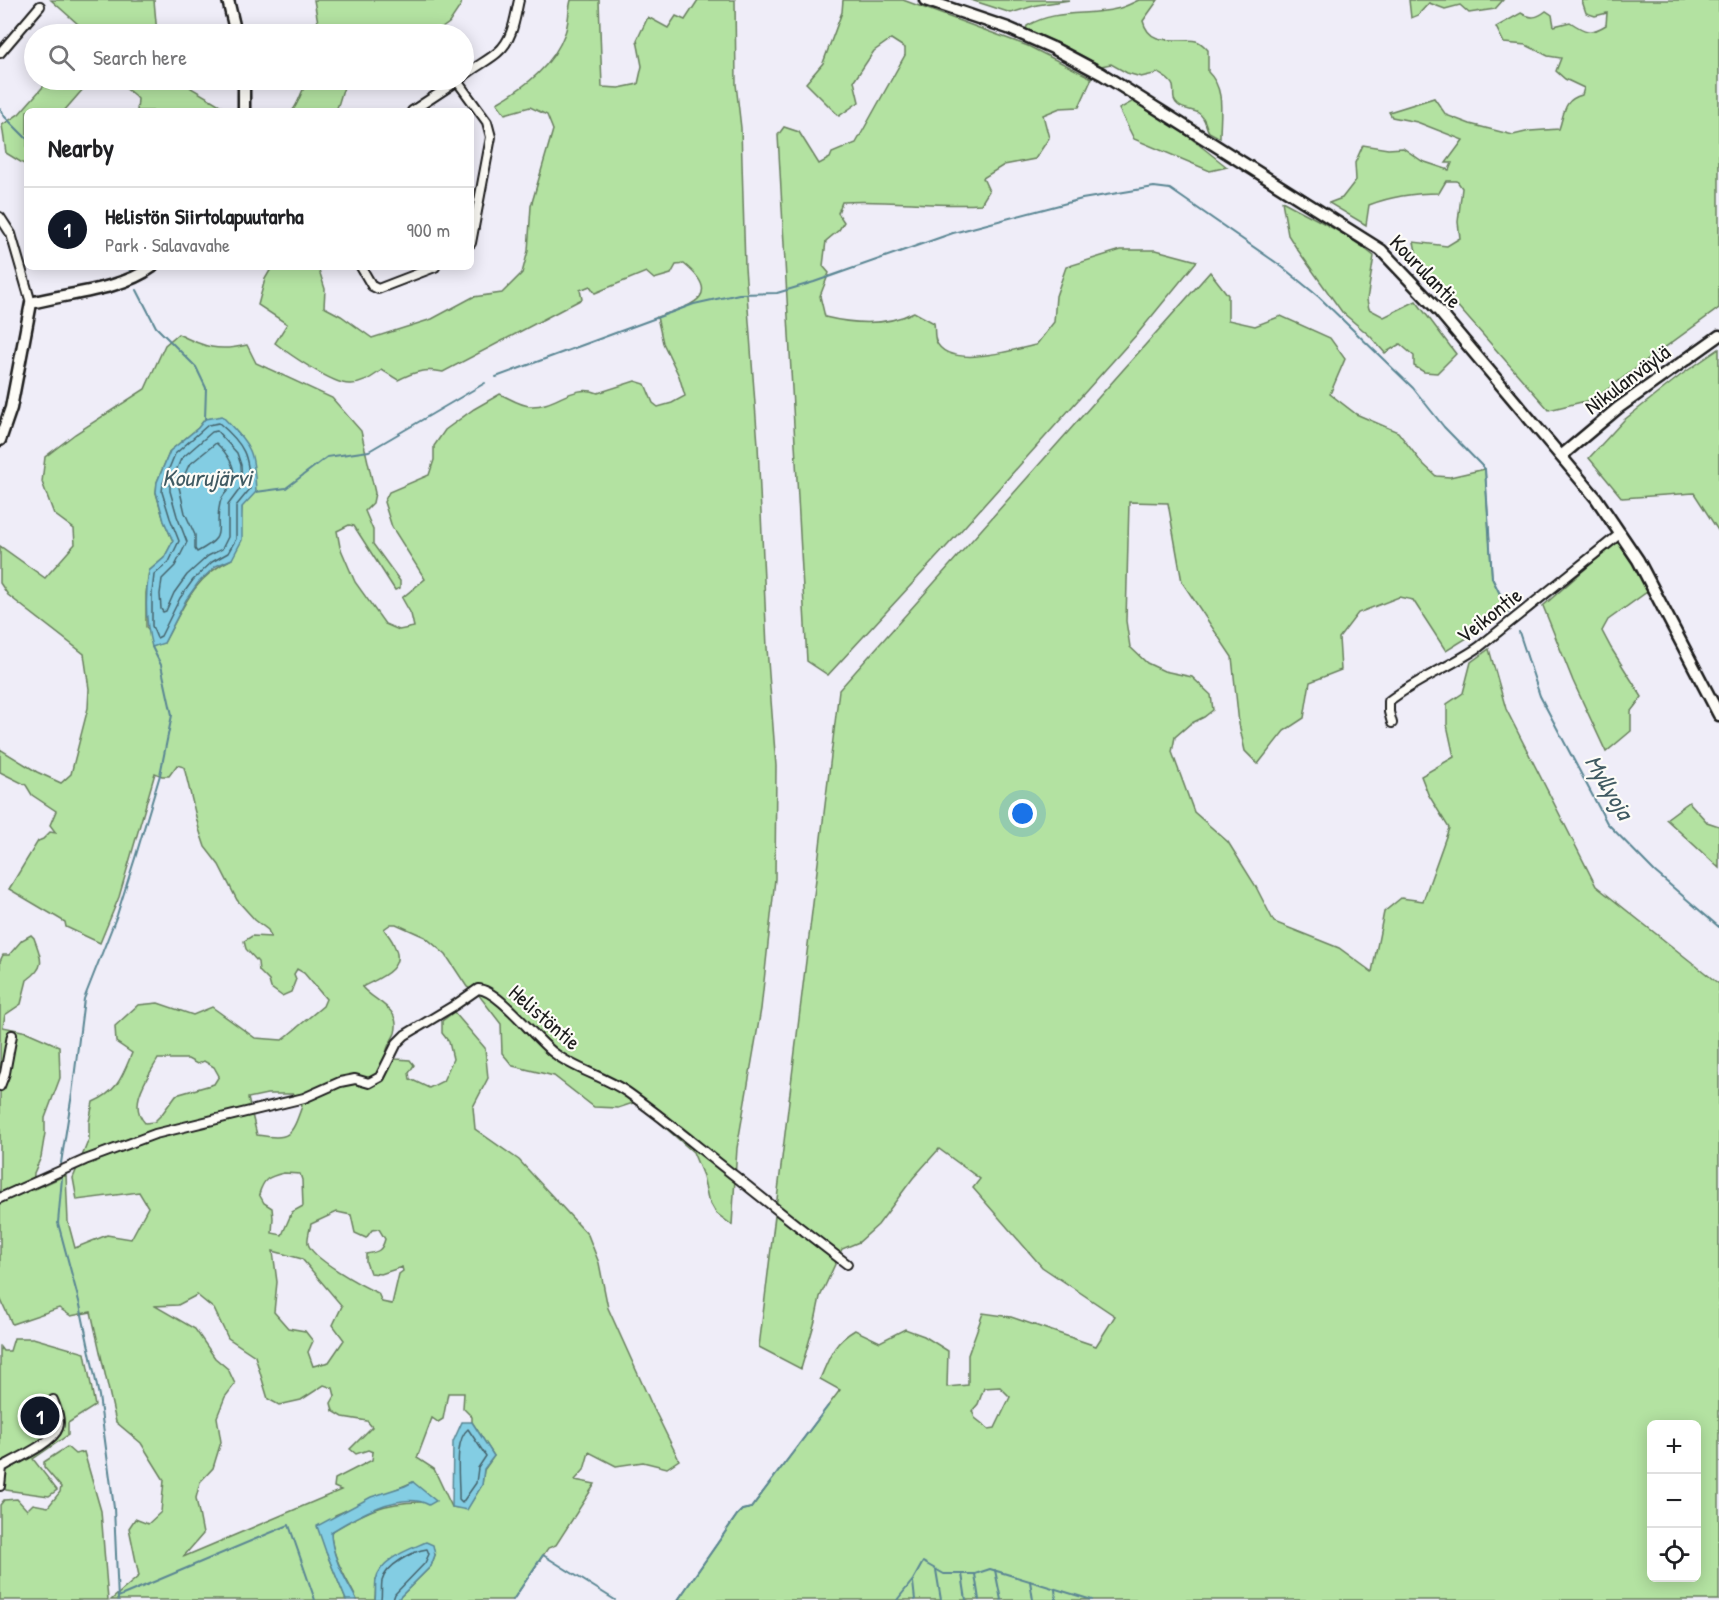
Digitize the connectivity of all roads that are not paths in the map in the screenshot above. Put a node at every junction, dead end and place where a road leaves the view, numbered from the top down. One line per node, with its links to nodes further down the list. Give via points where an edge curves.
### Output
1 (228, 0): 6 (street)
2 (519, 0): 9 (street, via 512,32 500,51)
3 (925, 0): 23 (street, Kourulantie, via 1008,28 1092,69 1381,250 1439,310)
4 (40, 6): 5 (street)
5 (25, 24)
6 (234, 24)
7 (24, 25): 8 (street)
8 (0, 53)
9 (474, 67)
10 (244, 90): 13 (street)
11 (444, 90): 14 (street)
12 (467, 90): 16 (street, via 487,122 491,137)
13 (244, 108)
14 (416, 108)
15 (0, 217): 20 (street, via 11,234)
16 (474, 227)
17 (148, 270): 20 (street, via 124,282)
18 (363, 270): 19 (street, via 378,289)
19 (427, 270)
20 (31, 303): 22 (street, via 11,408)
21 (1719, 336): 23 (street, Nikulanväylä, via 1618,408)
22 (0, 440)
23 (1561, 456): 24 (street, Kourulantie)
24 (1621, 532): 25 (street, Kourulantie, via 1659,596); 26 (street, Veikontie, via 1479,647 1389,700)
25 (1719, 715)
26 (1392, 723)
27 (12, 1035): 28 (street)
28 (0, 1086)
29 (0, 1198): 30 (street, Helistöntie, via 155,1134 304,1098 340,1082 355,1079 369,1083 380,1077 405,1035 482,989 507,1007 552,1052 640,1101)
30 (847, 1264)
31 (53, 1400): 32 (street, via 58,1428 52,1437 2,1467)
32 (0, 1486)

